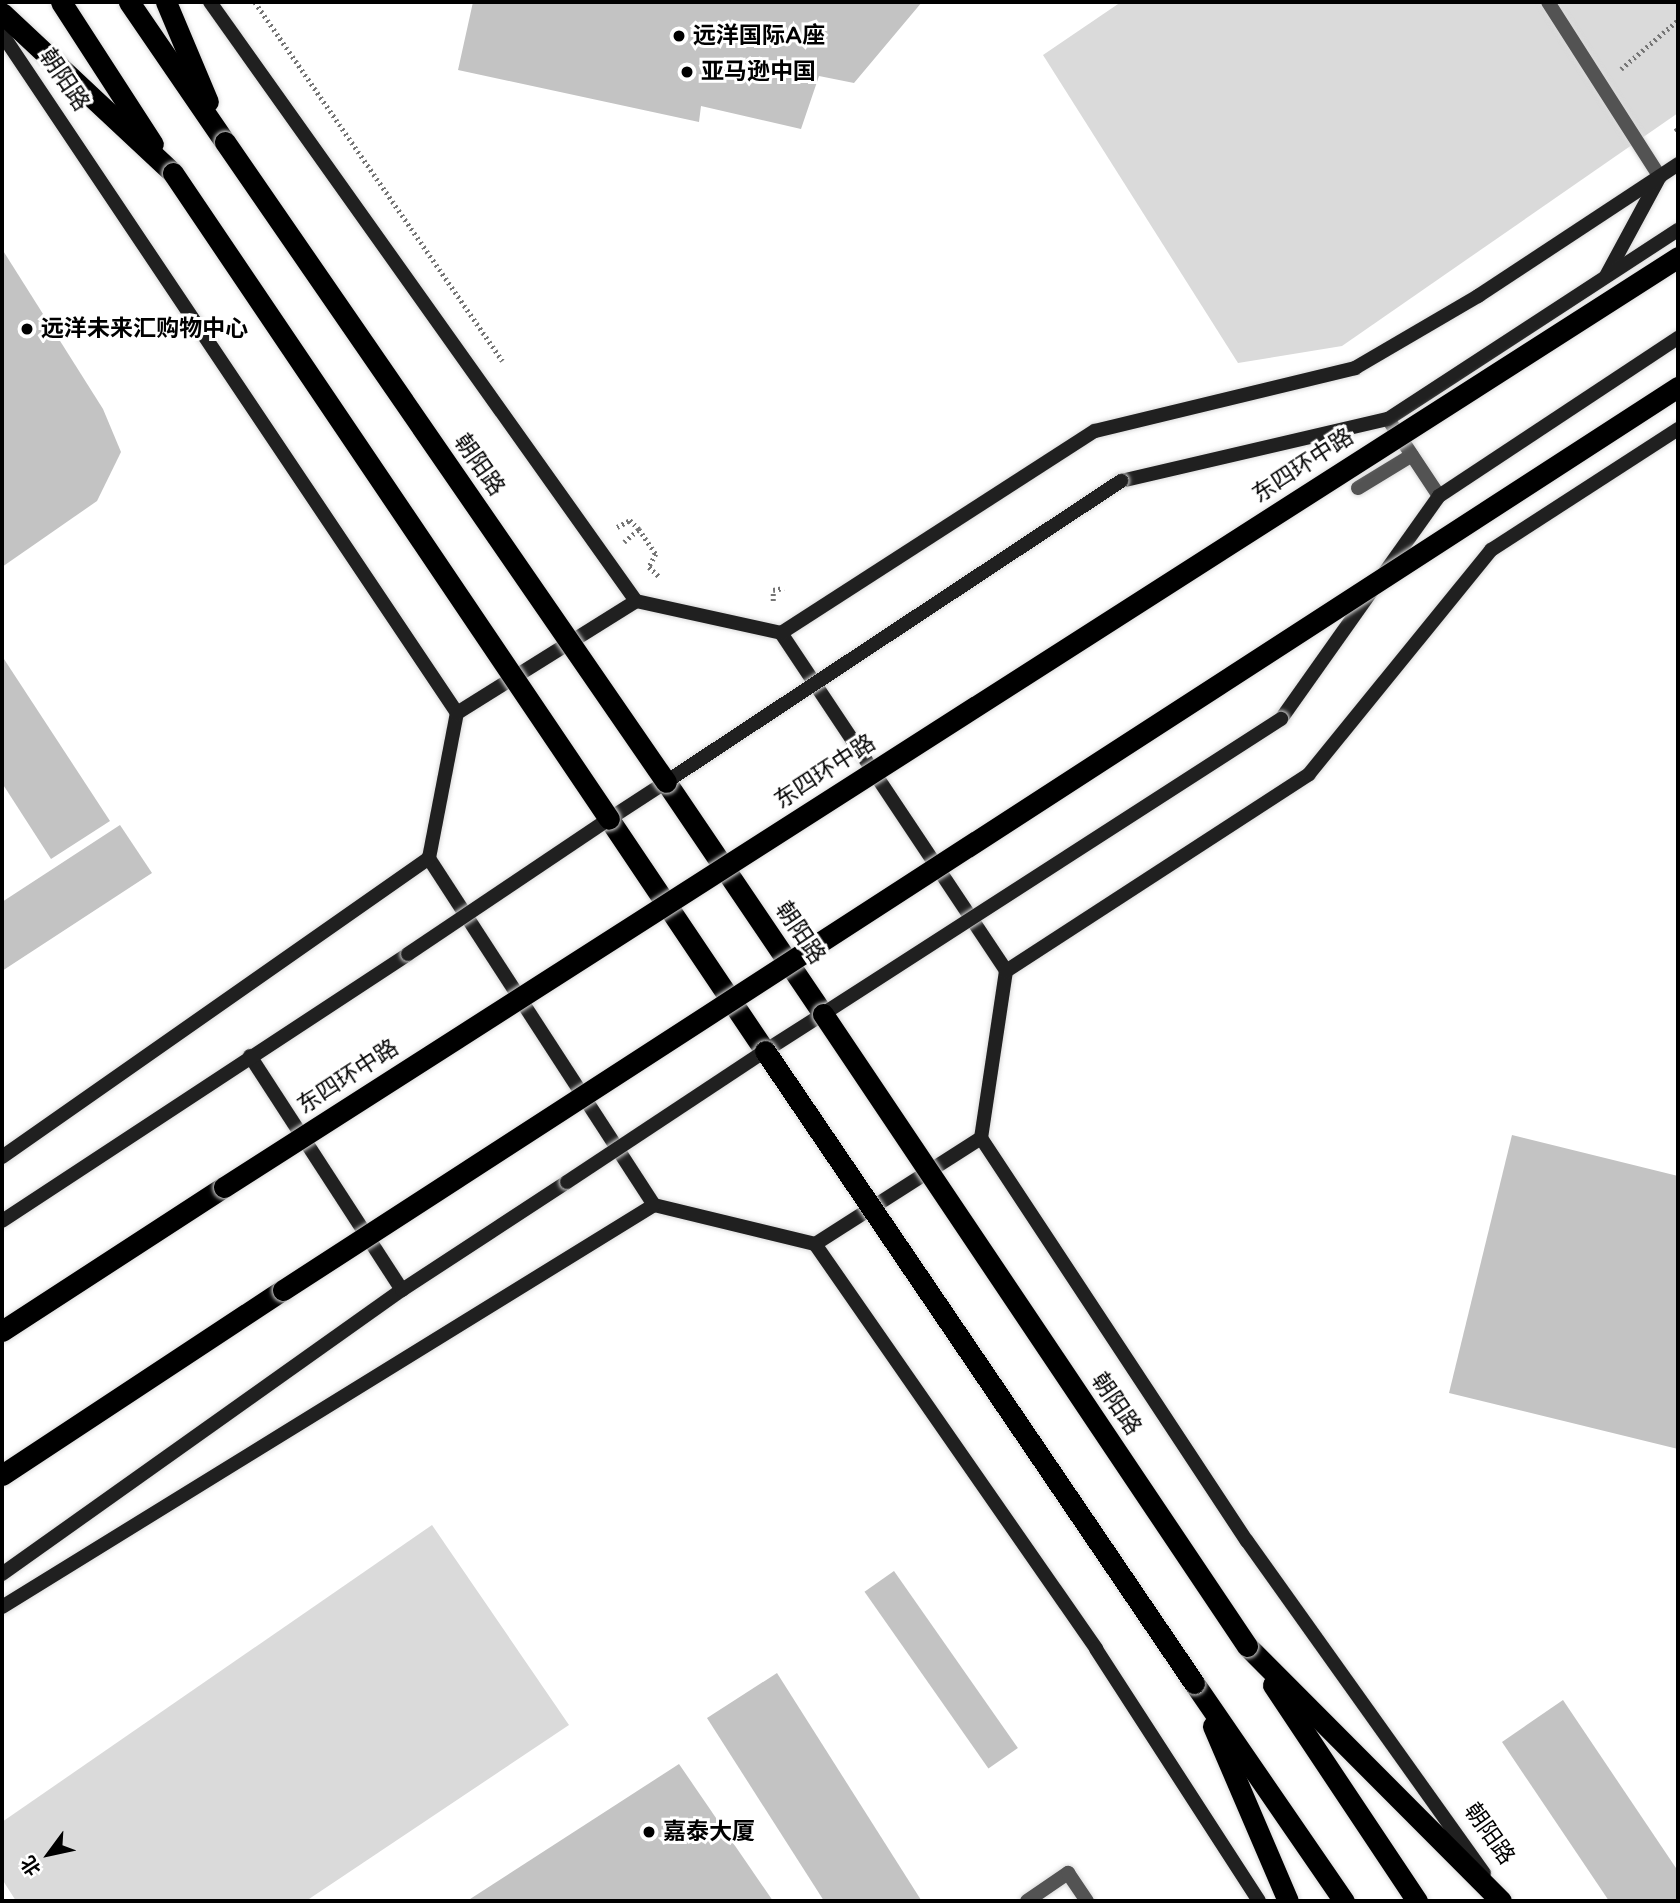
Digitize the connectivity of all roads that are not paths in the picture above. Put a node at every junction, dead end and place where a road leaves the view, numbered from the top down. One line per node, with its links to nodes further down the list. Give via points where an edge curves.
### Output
1 (61, 2): 10 (highway, 朝阳路)
2 (129, 2): 8 (highway, 朝阳路)
3 (166, 2): 8 (highway)
4 (210, 2): 23 (street)
5 (1548, 2): 12 (lane)
6 (2, 13): 10 (highway)
7 (2, 34): 25 (street, 朝阳路)
8 (225, 142): 26 (highway, 朝阳路, bridge)
9 (1678, 164): 12 (street)
10 (173, 173): 27 (highway, 朝阳路, bridge)
11 (1678, 175): 12 (street)
12 (1660, 177): 15 (street); 24 (street, via 1478,296 1355,368 1095,432)
13 (1678, 230): 15 (street, 东四环中路)
14 (1678, 257): 39 (highway, 东四环中路, bridge)
15 (1605, 278): 18 (street, 东四环中路)
16 (1678, 338): 22 (street)
17 (1678, 387): 40 (highway, bridge)
18 (1388, 419): 20 (lane); 26 (street, 东四环中路, bridge, via 1121,481)
19 (1678, 429): 29 (street, via 1491,550 1309,774)
20 (1412, 455): 21 (lane); 22 (lane)
21 (1358, 488)
22 (1439, 496): 30 (street, bridge, via 1281,719)
23 (636, 601): 24 (street); 25 (street)
24 (781, 633): 29 (street)
25 (457, 713): 28 (street)
26 (666, 782): 27 (street, 东四环中路); 30 (highway, 朝阳路, bridge)
27 (609, 820): 31 (highway, 朝阳路, bridge); 32 (street, bridge)
28 (429, 858): 34 (street); 35 (street)
29 (1006, 971): 33 (street)
30 (822, 1014): 31 (street); 43 (highway, 朝阳路, bridge)
31 (765, 1051): 38 (street, bridge); 44 (highway, 朝阳路, bridge)
32 (250, 1056): 36 (street); 38 (street)
33 (981, 1138): 37 (street); 51 (street, 朝阳路, via 1247,1541)
34 (2, 1157)
35 (654, 1205): 37 (street); 42 (street)
36 (2, 1221)
37 (815, 1244): 47 (street, via 1096,1649)
38 (402, 1290): 41 (street)
39 (2, 1331)
40 (2, 1475)
41 (2, 1574)
42 (2, 1607)
43 (1247, 1646): 50 (highway, 朝阳路); 51 (highway)
44 (1194, 1683): 48 (highway); 49 (highway, 朝阳路)
45 (1027, 1901): 46 (lane, via 1068,1873)
46 (1087, 1901)
47 (1259, 1901)
48 (1288, 1901)
49 (1344, 1901)
50 (1417, 1901)
51 (1503, 1901)

